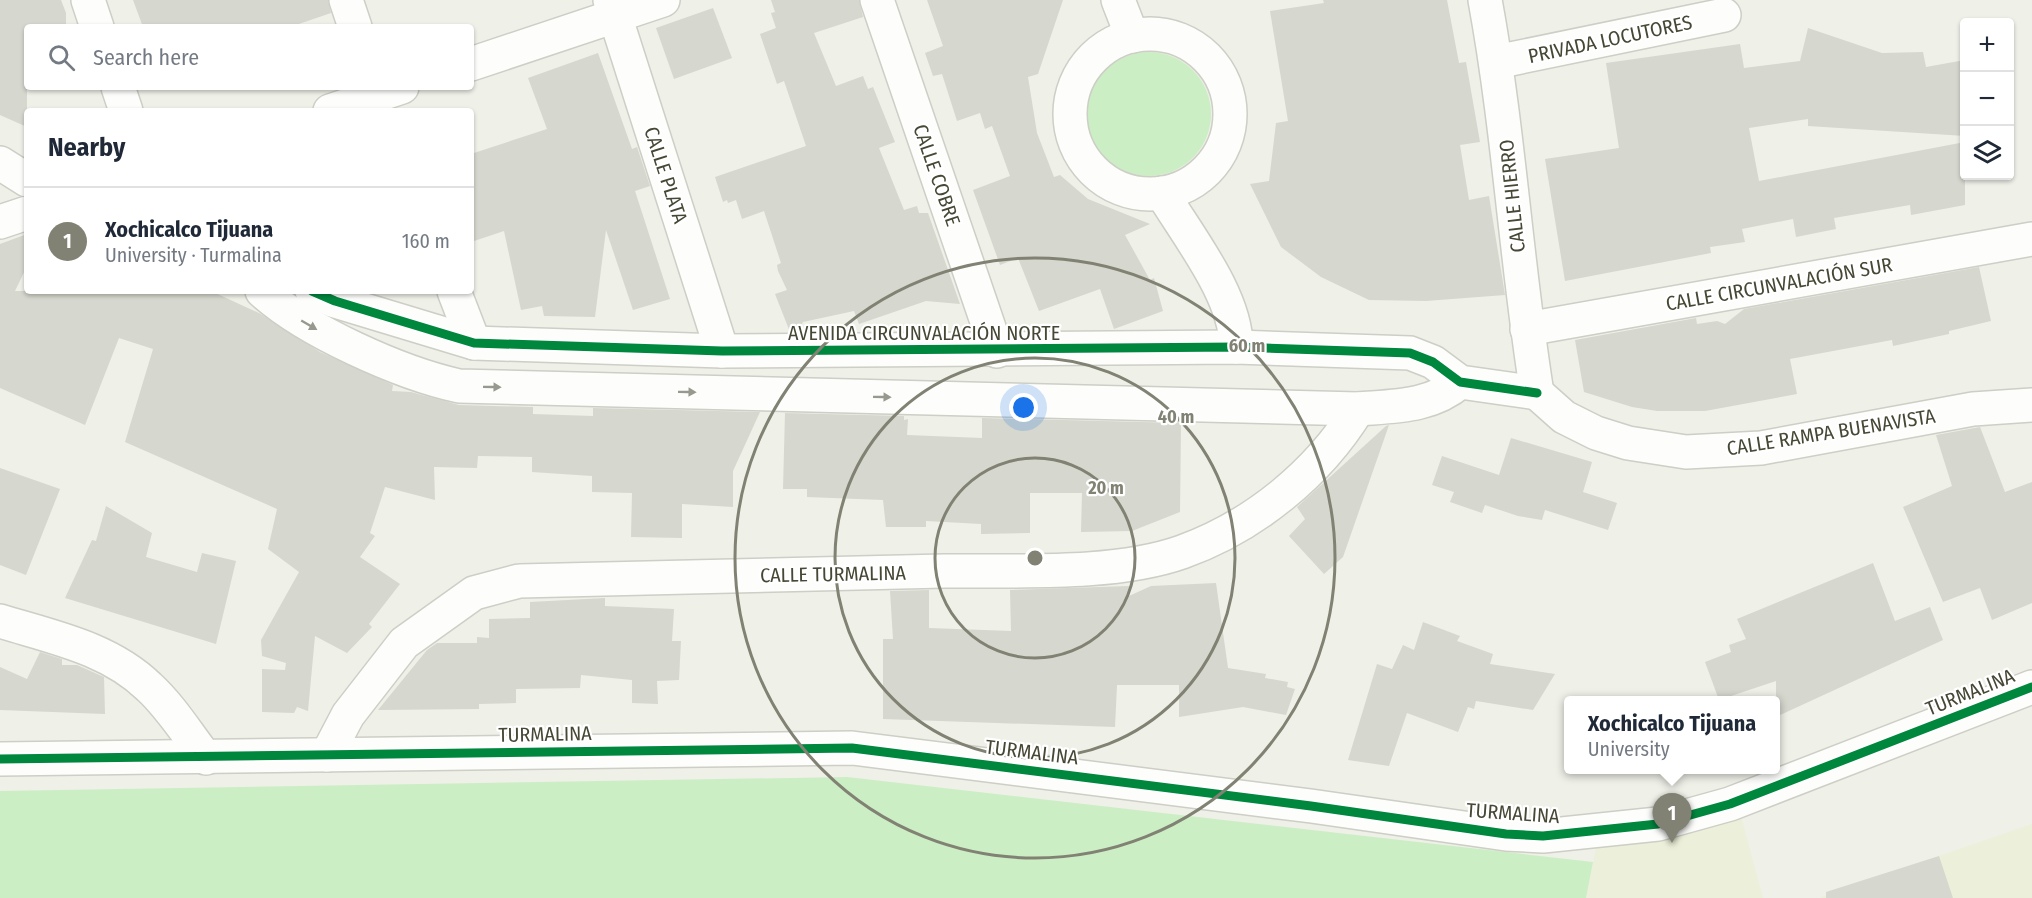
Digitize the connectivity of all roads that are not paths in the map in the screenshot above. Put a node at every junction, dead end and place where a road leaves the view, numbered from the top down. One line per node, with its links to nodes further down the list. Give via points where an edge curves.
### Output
1 (88, 0): 9 (street)
2 (346, 0): 10 (street)
3 (663, 0): 7 (street)
4 (878, 0): 31 (street, CALLE COBRE)
5 (1118, 0): 11 (street)
6 (1485, 0): 12 (street, CALLE HIERRO)
7 (613, 8): 13 (street); 30 (street, CALLE PLATA)
8 (1724, 15): 12 (street, PRIVADA LOCUTORES)
9 (96, 24)
10 (354, 24)
11 (1131, 36): 20 (street, via 1092,58 1076,81 1070,108 1072,135 1083,159 1103,179 1134,193); 20 (street, via 1164,35 1198,51 1222,79 1230,111 1227,139 1218,158 1199,178)
12 (1496, 62): 27 (street, CALLE HIERRO)
13 (474, 63)
14 (119, 90): 16 (street)
15 (384, 95): 17 (street)
16 (125, 108)
17 (340, 108)
18 (0, 163): 19 (street)
19 (24, 178)
20 (1162, 193): 29 (street, via 1226,302 1237,330)
21 (24, 214): 22 (street)
22 (0, 222)
23 (2032, 239): 27 (street, CALLE CIRCUNVALACIÓN SUR)
24 (266, 294): 35 (street, one-way to 35, via 322,332 417,373 459,386)
25 (319, 294): 28 (street, AVENIDA CIRCUNVALACIÓN NORTE)
26 (455, 294): 28 (street)
27 (1527, 329): 33 (street, CALLE HIERRO)
28 (474, 343): 30 (street, AVENIDA CIRCUNVALACIÓN NORTE)
29 (1236, 348): 31 (street, AVENIDA CIRCUNVALACIÓN NORTE); 32 (street, AVENIDA CIRCUNVALACIÓN NORTE, via 1410,353 1433,362)
30 (722, 351): 31 (street, AVENIDA CIRCUNVALACIÓN NORTE)
31 (997, 351)
32 (1460, 382): 33 (street, AVENIDA CIRCUNVALACIÓN NORTE); 35 (street, via 1435,399)
33 (1537, 393): 34 (street, CALLE RAMPA BUENAVISTA, via 1564,417 1596,433 1628,443 1686,452 1761,448 1973,409)
34 (2032, 405)
35 (1358, 409): 38 (street, CALLE TURMALINA, via 1328,451 1248,521 1206,543 1148,561 1052,569 519,581 474,593 404,643 348,715)
36 (0, 621): 39 (street, via 91,650 122,665 151,688)
37 (2032, 687): 38 (street, TURMALINA, via 1730,804 1658,824 1544,836 852,748)
38 (327, 755): 39 (street, TURMALINA)
39 (206, 758): 40 (street, TURMALINA)
40 (0, 759)

